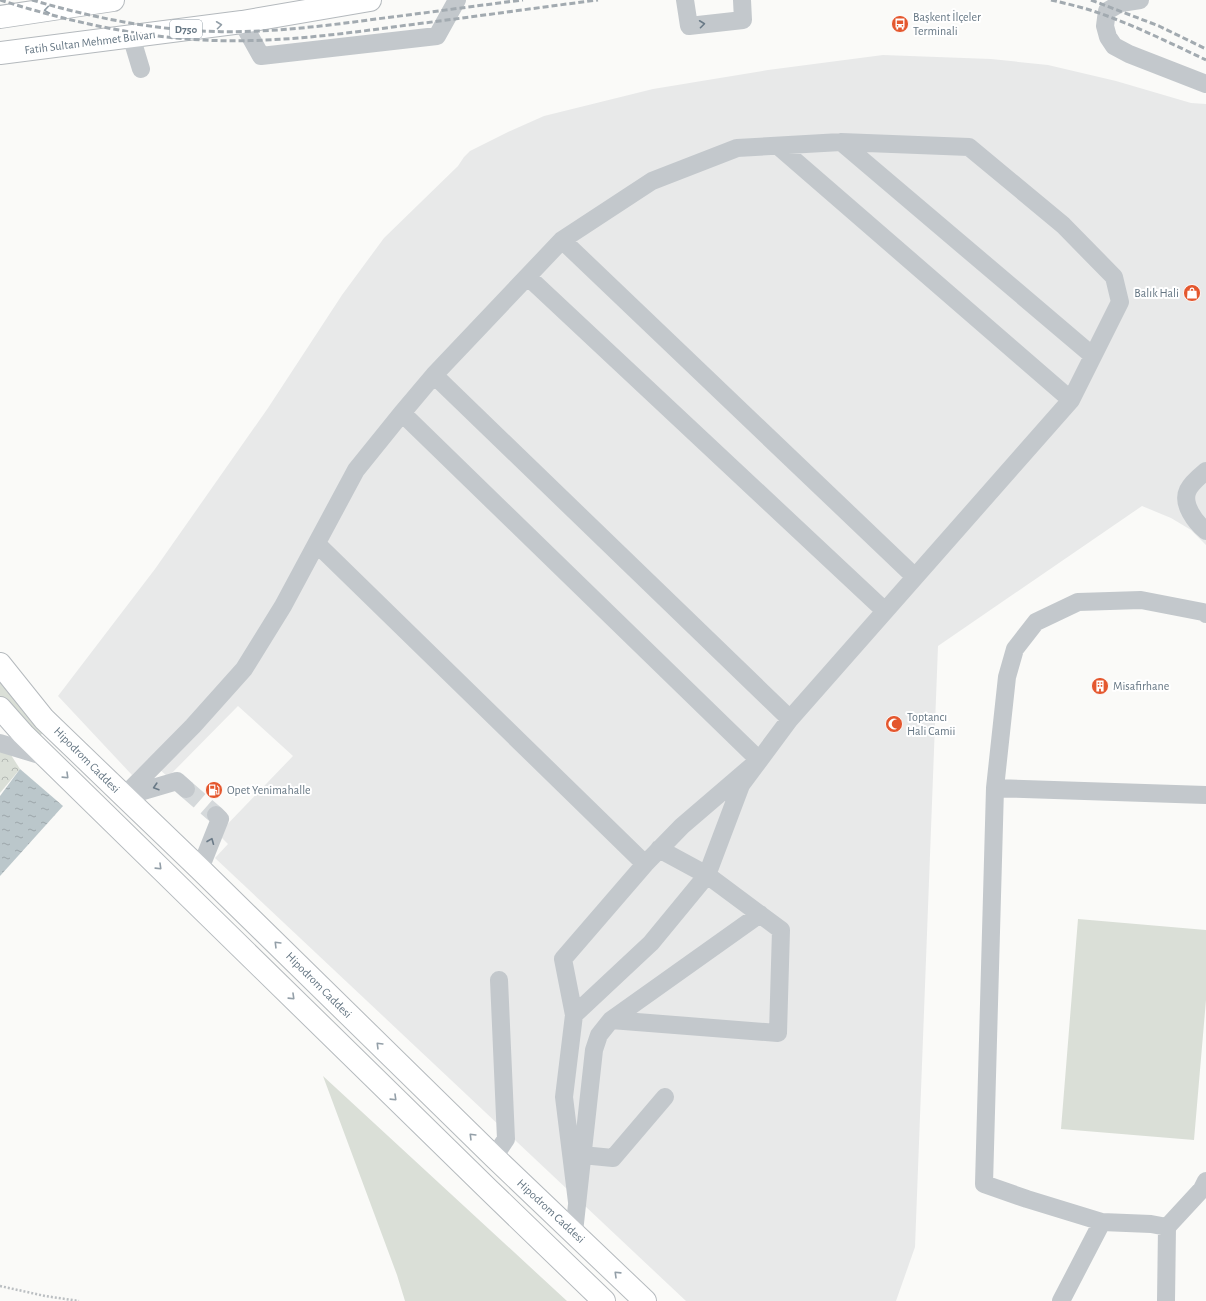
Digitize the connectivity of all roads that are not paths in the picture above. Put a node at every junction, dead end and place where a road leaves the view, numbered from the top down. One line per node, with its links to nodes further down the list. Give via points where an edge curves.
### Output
1 (113, 0): 7 (main road)
2 (370, 0): 10 (main road, Fatih Sultan Mehmet Bulvarı / D750)
3 (457, 0): 10 (street, via 437,36 261,56)
4 (685, 0): 5 (street, one-way to 5, via 689,26 743,20)
5 (742, 0)
6 (1140, 0): 8 (street)
7 (84, 2): 9 (main road, one-way to 9)
8 (1105, 5): 14 (street, via 1105,26 1114,46)
9 (0, 17)
10 (242, 22): 11 (main road, Fatih Sultan Mehmet Bulvarı / D750, one-way to 10)
11 (131, 36): 12 (main road, Fatih Sultan Mehmet Bulvarı / D750); 13 (street)
12 (2, 54)
13 (141, 69)
14 (1206, 84)
15 (840, 142): 16 (street); 19 (street); 19 (street, via 969,147 1057,220 1114,277 1120,302)
16 (778, 146): 17 (street, via 736,148 652,181); 21 (street)
17 (562, 240): 18 (street); 26 (street)
18 (528, 277): 20 (street); 27 (street)
19 (1093, 356): 21 (street)
20 (434, 375): 22 (street); 31 (street)
21 (1071, 400): 26 (street)
22 (402, 413): 25 (street, via 356,470); 34 (street)
23 (1206, 471): 24 (street, via 1187,491 1187,503 1192,516)
24 (1206, 531)
25 (317, 544): 38 (street, via 244,669 193,726); 41 (street)
26 (915, 577): 27 (street)
27 (885, 611): 31 (street)
28 (1206, 614): 35 (street, via 1141,600 1078,602 1036,622 1015,648 1008,677)
29 (0, 664): 38 (main road, Hipodrom Caddesi, via 44,719)
30 (0, 708): 33 (main road)
31 (790, 720): 34 (street)
32 (0, 743): 33 (street)
33 (46, 757): 56 (main road, one-way to 56)
34 (759, 760): 40 (street); 43 (street, via 741,785)
35 (995, 788): 37 (street); 53 (street, via 984,1184)
36 (186, 789): 38 (street, one-way to 38, via 177,780)
37 (1206, 795)
38 (124, 796): 42 (main road, Hipodrom Caddesi)
39 (216, 815): 42 (street, one-way to 39, via 220,820)
40 (659, 849): 41 (street); 43 (street)
41 (645, 864): 46 (street, via 562,959)
42 (200, 869): 50 (main road, Hipodrom Caddesi, one-way to 42)
43 (707, 875): 44 (street); 46 (street, via 651,943)
44 (760, 914): 47 (street); 47 (street, via 781,930 778,1033)
45 (499, 980): 50 (street, via 506,1139)
46 (574, 1014): 52 (street, via 564,1097)
47 (611, 1020): 49 (street, via 599,1035 594,1050)
48 (665, 1097): 49 (street, via 613,1158)
49 (582, 1155): 52 (street)
50 (494, 1157): 55 (main road, Hipodrom Caddesi)
51 (1206, 1181): 54 (street, via 1202,1189)
52 (577, 1202): 55 (street)
53 (1102, 1222): 54 (street); 58 (street)
54 (1167, 1227): 59 (street)
55 (574, 1232): 57 (main road, Hipodrom Caddesi, one-way to 55)
56 (604, 1301)
57 (645, 1301)
58 (1062, 1301)
59 (1166, 1301)

